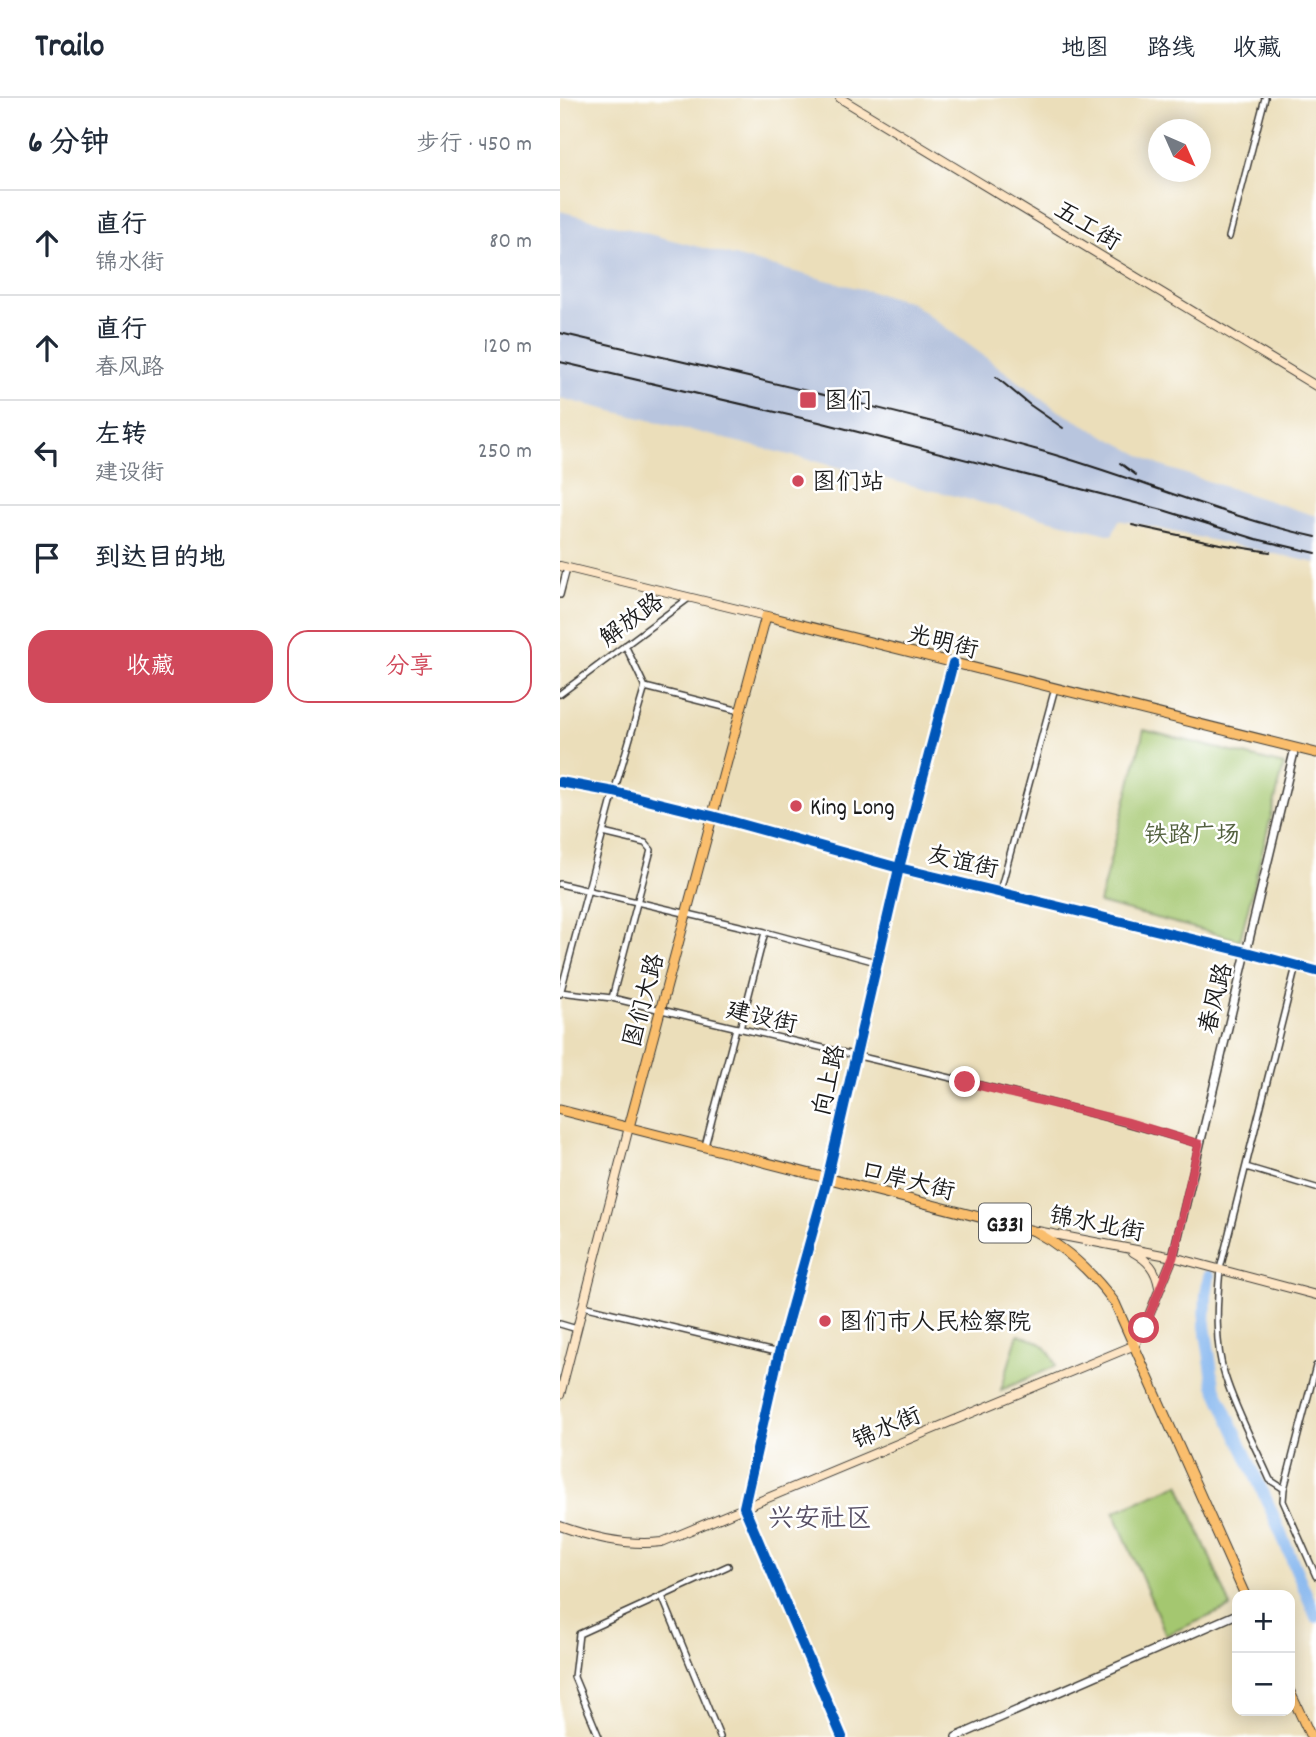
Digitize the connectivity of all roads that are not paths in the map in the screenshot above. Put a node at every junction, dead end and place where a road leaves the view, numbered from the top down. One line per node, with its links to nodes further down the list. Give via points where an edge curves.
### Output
1 (840, 98): 4 (main road, 五工街)
2 (1265, 98): 3 (street)
3 (1230, 237)
4 (1316, 386)
5 (563, 567): 6 (street); 7 (main road, 光明街)
6 (560, 595)
7 (689, 598): 8 (main road, 光明街); 9 (street, 解放路)
8 (766, 617): 10 (main road, 光明街); 14 (main road, 图们大路)
9 (625, 646): 11 (street); 13 (street, 解放路)
10 (953, 663): 12 (main road, 光明街); 21 (street, 向上路)
11 (645, 687): 14 (street); 18 (street)
12 (1055, 688): 15 (main road, 光明街); 24 (street)
13 (560, 694)
14 (740, 711): 19 (main road, 图们大路)
15 (1295, 748): 16 (main road, 光明街); 28 (street, 春风路)
16 (1316, 753)
17 (560, 782): 18 (street, 友谊街)
18 (614, 792): 19 (street, 友谊街); 20 (street)
19 (712, 816): 21 (street, 友谊街); 26 (main road, 图们大路)
20 (603, 833): 23 (street); 25 (street, via 645,843 651,850)
21 (899, 867): 24 (street, 友谊街); 29 (street, 向上路)
22 (560, 884): 23 (street)
23 (588, 890): 25 (street); 32 (street)
24 (1000, 891): 28 (street, 友谊街)
25 (637, 901): 26 (street); 33 (street)
26 (686, 913): 27 (street); 34 (main road, 图们大路)
27 (765, 932): 29 (street); 35 (street)
28 (1246, 952): 30 (street, 友谊街); 39 (street, 春风路)
29 (876, 962): 36 (street, 向上路)
30 (1296, 966): 31 (street, 友谊街); 41 (street)
31 (1316, 971)
32 (560, 994): 33 (street, 建设街)
33 (612, 998): 34 (street, 建设街)
34 (660, 1010): 35 (street, 建设街); 38 (main road, 图们大路)
35 (738, 1028): 36 (street, 建设街); 40 (street)
36 (855, 1056): 39 (street, 建设街); 42 (street, 向上路)
37 (560, 1110): 38 (main road, 口岸大街 / G331)
38 (629, 1127): 40 (main road, 口岸大街 / G331); 50 (main road, 图们大路)
39 (1199, 1144): 46 (street, 春风路)
40 (705, 1146): 42 (main road, 口岸大街 / G331)
41 (1246, 1167): 43 (street); 47 (street)
42 (827, 1180): 44 (main road, 口岸大街 / G331); 54 (street, 向上路)
43 (1316, 1188)
44 (1034, 1231): 45 (main road, 锦水北街); 53 (main road, 口岸大街 / G331, via 1068,1253 1106,1291)
45 (1124, 1248): 46 (main road, 锦水北街); 48 (main road, via 1155,1270)
46 (1173, 1257): 47 (main road, 锦水北街); 48 (main road)
47 (1220, 1269): 49 (main road, 锦水北街); 57 (street, via 1218,1312 1224,1375 1270,1480)
48 (1159, 1290): 53 (main road)
49 (1316, 1295)
50 (583, 1306): 52 (main road, 图们大路); 54 (street)
51 (560, 1324): 52 (street)
52 (577, 1328): 56 (main road, 图们大路)
53 (1135, 1345): 58 (main road, 锦水街); 62 (main road, 口岸大街 / G331)
54 (779, 1353): 58 (street, 向上路)
55 (1316, 1366): 57 (street)
56 (560, 1395)
57 (1284, 1489): 61 (street, via 1283,1501)
58 (744, 1507): 59 (main road, 锦水街, via 662,1542 638,1545); 68 (street)
59 (560, 1526)
60 (728, 1566): 63 (street)
61 (1316, 1576)
62 (1243, 1590)
63 (662, 1596): 66 (street, via 579,1634 573,1677); 67 (street)
64 (1232, 1616): 69 (street)
65 (1295, 1703): 70 (main road)
66 (599, 1737)
67 (720, 1737)
68 (842, 1737)
69 (956, 1737)
70 (1311, 1737)

